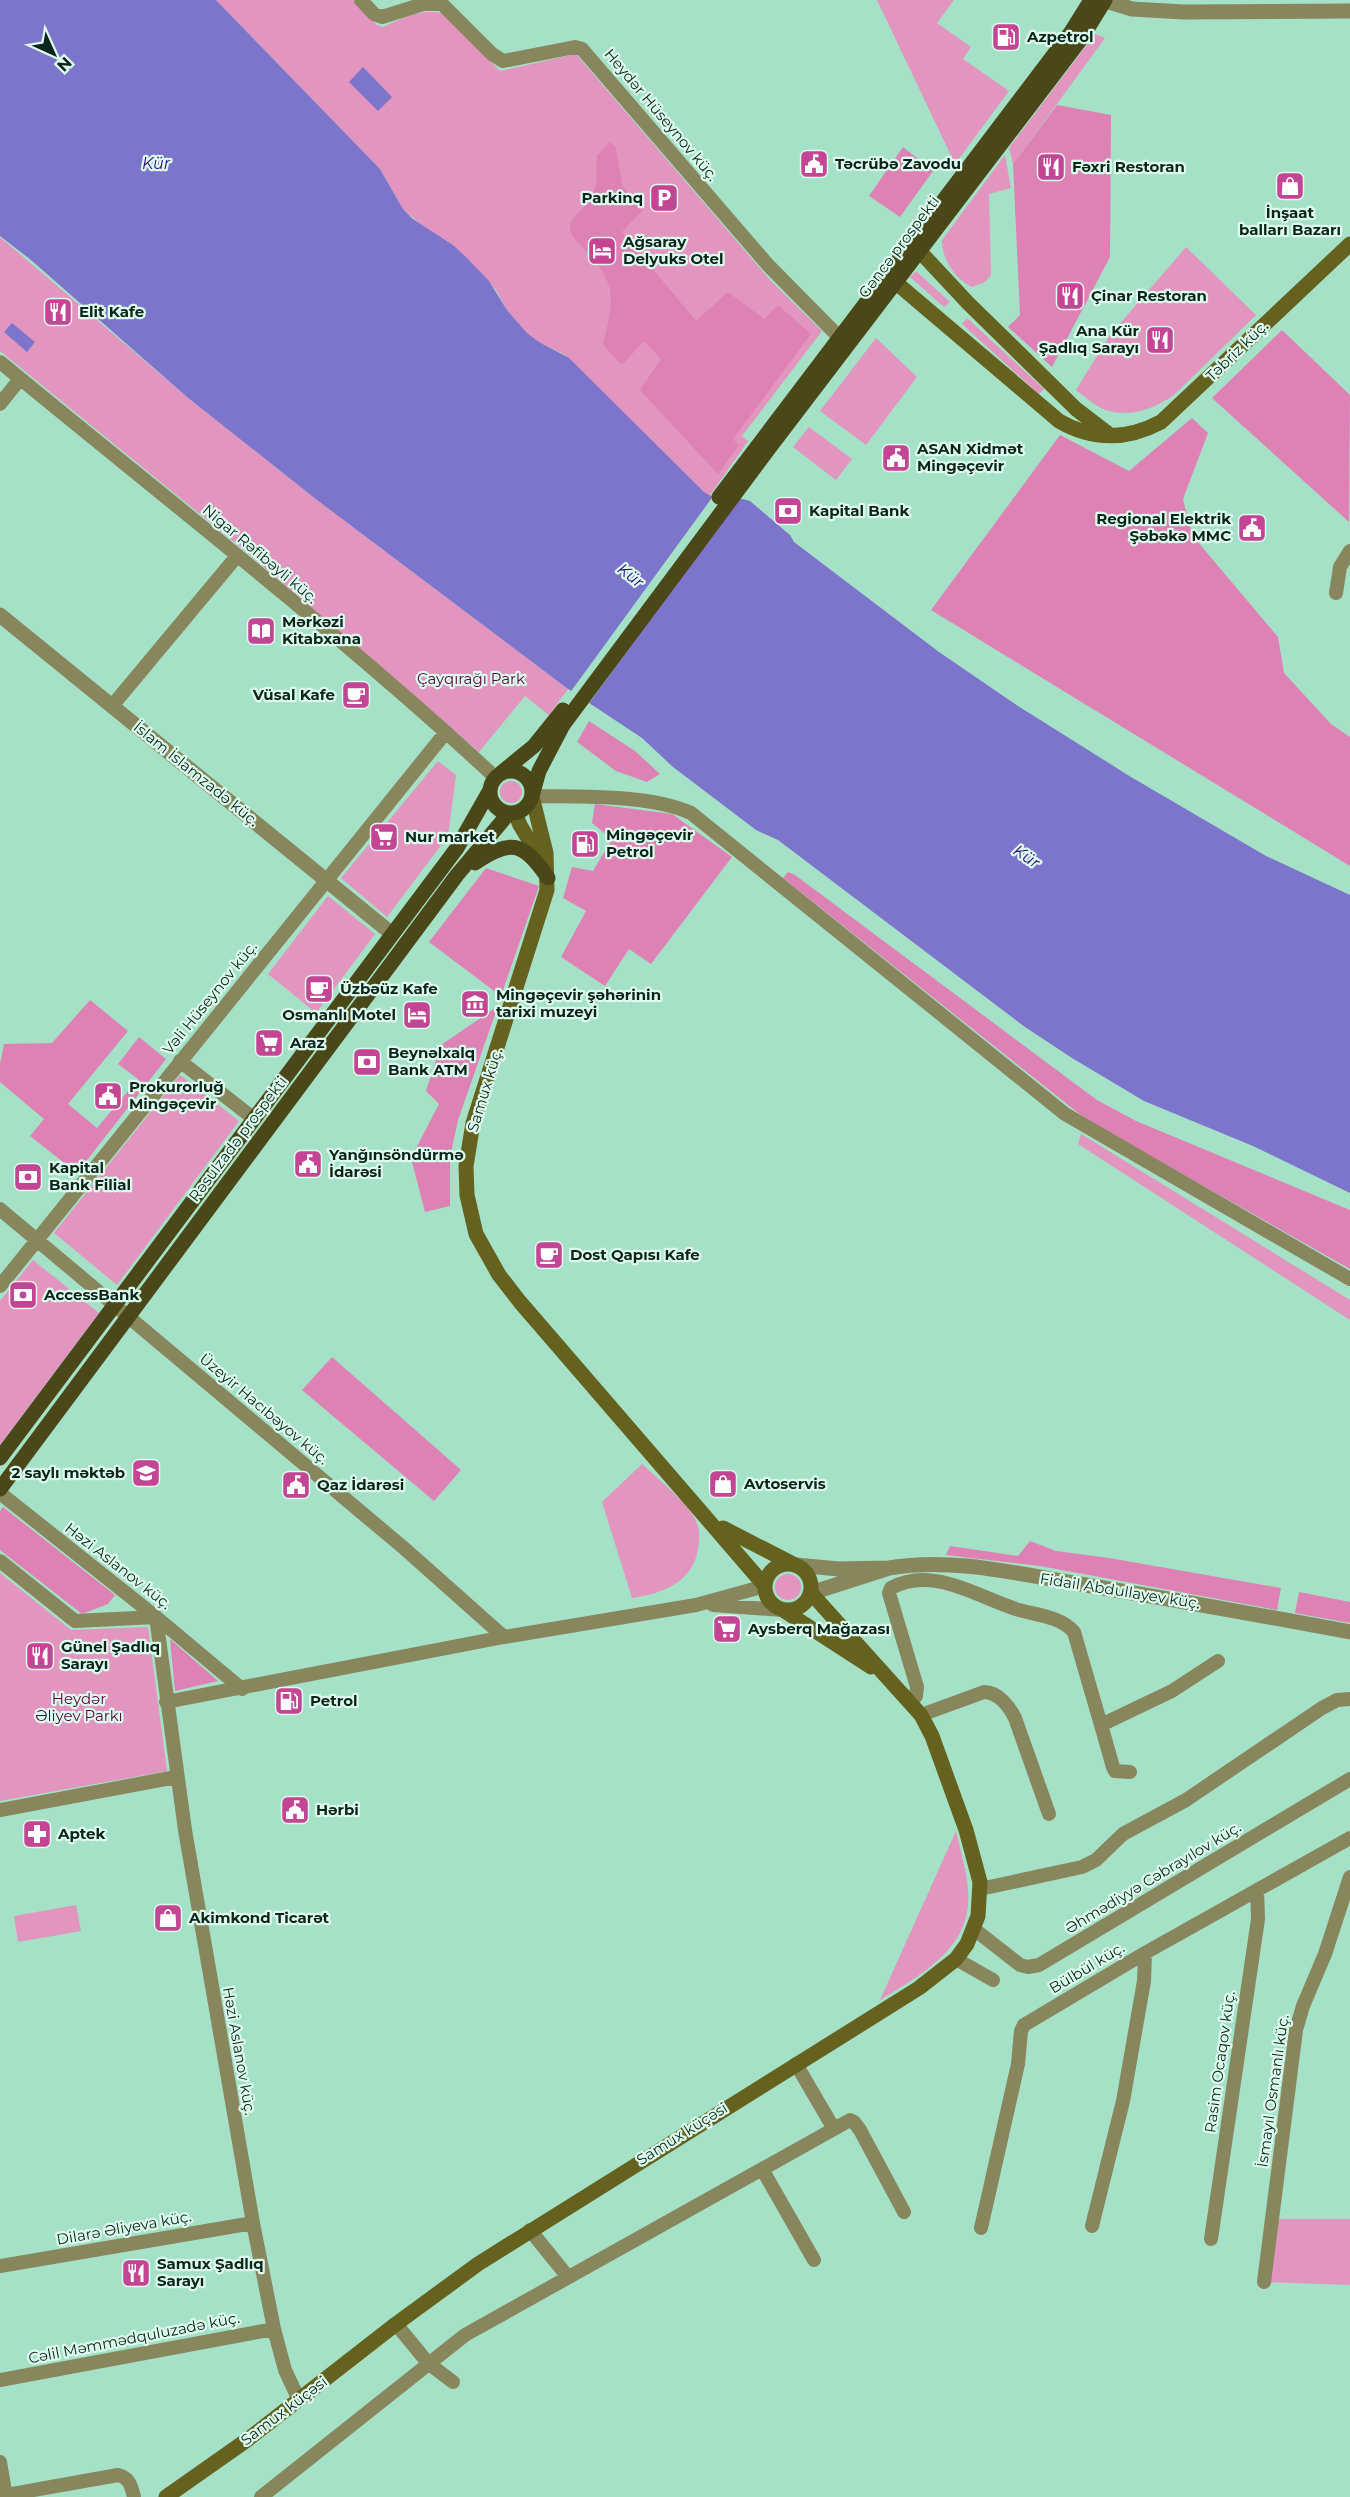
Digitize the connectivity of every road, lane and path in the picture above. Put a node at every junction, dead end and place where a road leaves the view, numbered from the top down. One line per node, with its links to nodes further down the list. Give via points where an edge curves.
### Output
1 (361, 0): 8 (street, Heydər Hüseynov küç., via 382,17 423,4 441,4 503,62 575,47 582,49 761,257)
2 (1091, 0): 6 (main road, Gəncə prospekti)
3 (1104, 0): 4 (street, via 1124,8 1184,12); 6 (main road, Gəncə prospekti, via 1081,39)
4 (1350, 10)
5 (1350, 244): 12 (main road, Təbriz küç., via 1161,422 1138,433)
6 (915, 247): 7 (main road, Gəncə prospekti); 12 (main road, via 1076,409)
7 (891, 278): 8 (main road, Gəncə prospekti); 12 (main road, via 1059,421 1079,432); 13 (main road, Gəncə prospekti)
8 (839, 337): 13 (main road, Gəncə prospekti)
9 (0, 362): 10 (street, Nigar Rəfibəyli küç.)
10 (20, 378): 11 (street); 15 (street, Nigar Rəfibəyli küç.)
11 (0, 404)
12 (1113, 437)
13 (757, 454): 19 (main road)
14 (1350, 550): 16 (street, via 1340,567)
15 (237, 556): 18 (street); 20 (street, Nigar Rəfibəyli küç.)
16 (1336, 593)
17 (0, 615): 18 (street, İslam İslamzadə küç.)
18 (112, 706): 26 (street, İslam İslamzadə küç.)
19 (560, 723): 21 (main road); 22 (main road)
20 (446, 732): 21 (street, Nigar Rəfibəyli küç.); 26 (street, Vəli Hüseynov küç.)
21 (495, 780): 22 (main road, via 514,770 527,777); 23 (main road, via 490,797 497,808); 27 (main road, Rəsulzadə prospekti, via 461,842)
22 (532, 796): 23 (main road, via 526,807); 25 (main road, Samux küç., via 543,836); 32 (street, via 651,803 691,813 1065,1114)
23 (512, 813): 24 (main road, Rəsulzadə prospekti); 25 (main road, via 541,857)
24 (457, 875): 25 (main road, via 486,855 508,846 530,855); 35 (main road, Rəsulzadə prospekti)
25 (548, 878): 38 (main road, Samux küç., via 545,902 473,1123 466,1166 469,1210 476,1234 499,1275 588,1383)
26 (326, 881): 27 (street, İslam İslamzadə küç.); 28 (street, Vəli Hüseynov küç.)
27 (391, 933): 29 (main road, Rəsulzadə prospekti)
28 (180, 1061): 29 (street); 31 (street, Vəli Hüseynov küç.)
29 (253, 1118): 34 (main road, Rəsulzadə prospekti)
30 (0, 1209): 31 (street, Üzeyir Hacıbəyov küç.)
31 (38, 1240): 33 (street, Vəli Hüseynov küç.); 34 (street, Üzeyir Hacıbəyov küç.)
32 (1350, 1279)
33 (0, 1286)
34 (114, 1305): 35 (street, Üzeyir Hacıbəyov küç.); 36 (main road, Rəsulzadə prospekti)
35 (128, 1316): 37 (main road, Rəsulzadə prospekti); 48 (street, Üzeyir Hacıbəyov küç.)
36 (0, 1458)
37 (0, 1491): 46 (street, Həzi Aslanov küç.)
38 (712, 1522): 40 (main road); 42 (main road, Samux küç.)
39 (0, 1561): 46 (street, via 75,1621)
40 (796, 1565): 41 (street); 42 (main road, via 776,1568); 43 (main road, via 807,1573)
41 (889, 1568): 43 (street); 47 (street, Fidail Abdullayev küç., via 970,1566)
42 (765, 1586): 44 (street); 45 (main road, via 768,1598)
43 (811, 1593): 45 (main road, via 797,1609); 50 (main road)
44 (696, 1605): 45 (street); 48 (street)
45 (783, 1610): 50 (main road)
46 (156, 1617): 51 (street, Həzi Aslanov küç.); 53 (street, Həzi Aslanov küç.)
47 (1350, 1632)
48 (504, 1637): 51 (street)
49 (1218, 1661): 56 (street, via 1172,1691)
50 (891, 1680): 54 (main road, Samux küçəsi)
51 (242, 1689): 53 (street)
52 (1350, 1700): 64 (street, via 1338,1700 1322,1708 1186,1800 1123,1834 1096,1860 1082,1867)
53 (166, 1702): 58 (street, Həzi Aslanov küç.)
54 (911, 1702): 55 (main road, Samux küçəsi); 56 (street, via 917,1687 891,1588 921,1581 947,1583 1067,1624 1074,1632)
55 (921, 1715): 61 (street, via 991,1692 1010,1708 1015,1718); 64 (main road, Samux küçəsi, via 966,1830)
56 (1101, 1725): 57 (street, via 1115,1771)
57 (1130, 1772)
58 (176, 1777): 60 (street); 74 (street, Həzi Aslanov küç.)
59 (1350, 1779): 66 (street, Əhmədiyyə Cəbrayılov küç., via 1039,1965 1020,1965)
60 (0, 1810)
61 (1049, 1814)
62 (1350, 1838): 65 (street, Bülbül küç.)
63 (1350, 1877): 82 (street, İsmayıl Osmanlı küç., via 1296,2030)
64 (980, 1889): 66 (main road, Samux küçəsi)
65 (1257, 1890): 67 (street, Bülbül küç.); 78 (street, Rasim Ocaqov küç., via 1258,1919)
66 (974, 1929): 68 (main road, Samux küçəsi)
67 (1145, 1953): 75 (street, via 1144,1981 1123,2101); 76 (street, Bülbül küç., via 1022,2028 1018,2064)
68 (956, 1959): 69 (street); 70 (main road, Samux küçəsi, via 919,1988)
69 (993, 1980)
70 (796, 2064): 71 (street); 77 (main road, Samux küçəsi)
71 (834, 2129): 72 (street); 73 (street, via 854,2122)
72 (762, 2169): 79 (street); 81 (street)
73 (904, 2212)
74 (253, 2223): 80 (street, Dilarə Əliyeva küç.); 84 (street, Həzi Aslanov küç.)
75 (1092, 2226)
76 (981, 2228)
77 (530, 2230): 81 (street); 83 (main road, Samux küçəsi)
78 (1210, 2239)
79 (814, 2260)
80 (0, 2266)
81 (568, 2277): 85 (street, via 465,2335)
82 (1264, 2282)
83 (396, 2324): 85 (street); 88 (main road, Samux küçəsi)
84 (274, 2329): 86 (street, Cəlil Məmmədquluzadə küç.); 88 (street, Həzi Aslanov küç., via 288,2378)
85 (428, 2363): 87 (street); 93 (street)
86 (0, 2380)
87 (453, 2382)
88 (299, 2400): 92 (main road, Samux küçəsi)
89 (0, 2462): 90 (street)
90 (4, 2496): 91 (street, via 118,2475 129,2481)
91 (134, 2497)
92 (166, 2497)
93 (261, 2497)

